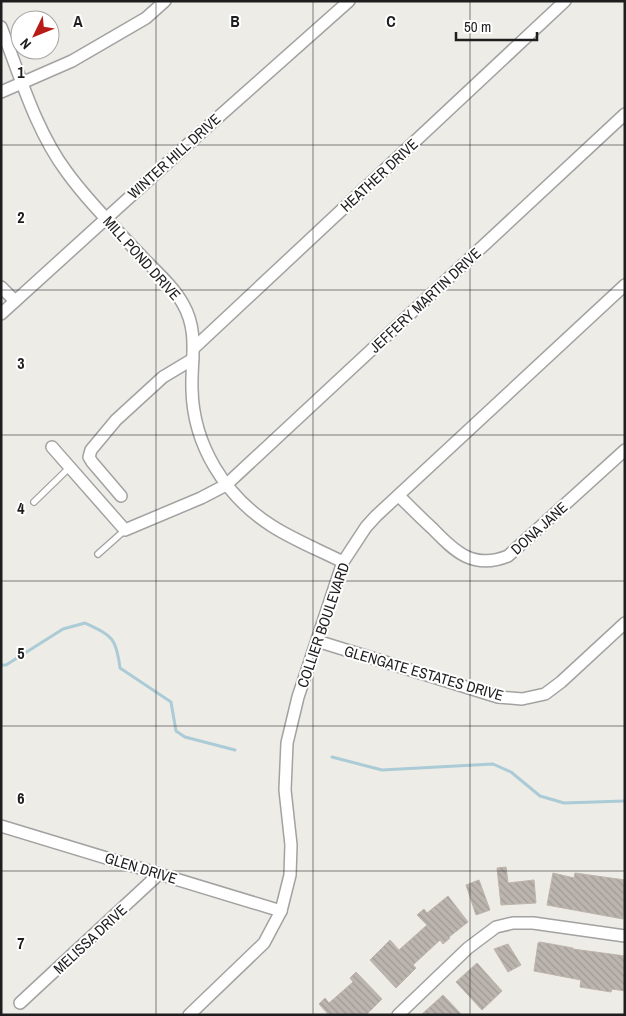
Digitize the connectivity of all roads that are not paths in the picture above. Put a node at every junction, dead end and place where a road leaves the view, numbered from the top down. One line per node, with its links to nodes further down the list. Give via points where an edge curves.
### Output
1 (164, 1): 5 (street, via 146,18 72,61)
2 (350, 1): 8 (street, WINTER HILL DRIVE)
3 (565, 1): 13 (street, HEATHER DRIVE)
4 (1, 27): 5 (street, MILL POND DRIVE)
5 (23, 84): 6 (street); 8 (street, MILL POND DRIVE, via 38,124 65,171)
6 (1, 92)
7 (625, 114): 17 (street, JEFFERY MARTIN DRIVE)
8 (106, 218): 11 (street, WINTER HILL DRIVE); 13 (street, MILL POND DRIVE, via 183,303 192,325)
9 (625, 285): 19 (street, COLLIER BOULEVARD)
10 (1, 287): 11 (street)
11 (15, 301): 12 (street, WINTER HILL DRIVE)
12 (1, 314)
13 (193, 354): 17 (street, MILL POND DRIVE, via 192,398 201,442); 18 (street, HEATHER DRIVE, via 141,396 91,450 89,457 92,462)
14 (52, 447): 16 (street)
15 (625, 450): 19 (street, DONA JANE, via 508,556 498,560 470,558 457,552)
16 (70, 467): 20 (lane); 21 (street)
17 (226, 486): 21 (street, JEFFERY MARTIN DRIVE); 23 (street, MILL POND DRIVE, via 270,525)
18 (121, 496)
19 (399, 496): 23 (street, COLLIER BOULEVARD, via 366,527)
20 (34, 502)
21 (125, 530): 22 (lane)
22 (98, 554)
23 (342, 562): 25 (street, COLLIER BOULEVARD)
24 (625, 623): 25 (street, GLENGATE ESTATES DRIVE, via 545,694 522,699 498,697)
25 (317, 641): 28 (street, COLLIER BOULEVARD, via 286,743 285,790 291,845 290,875)
26 (1, 826): 27 (street, GLEN DRIVE)
27 (159, 874): 28 (street, GLEN DRIVE); 30 (street, MELISSA DRIVE)
28 (281, 911): 31 (street, COLLIER BOULEVARD, via 264,943)
29 (625, 936): 32 (street, via 533,924 514,923 496,928 468,948)
30 (20, 1003)
31 (189, 1015)
32 (398, 1015)

